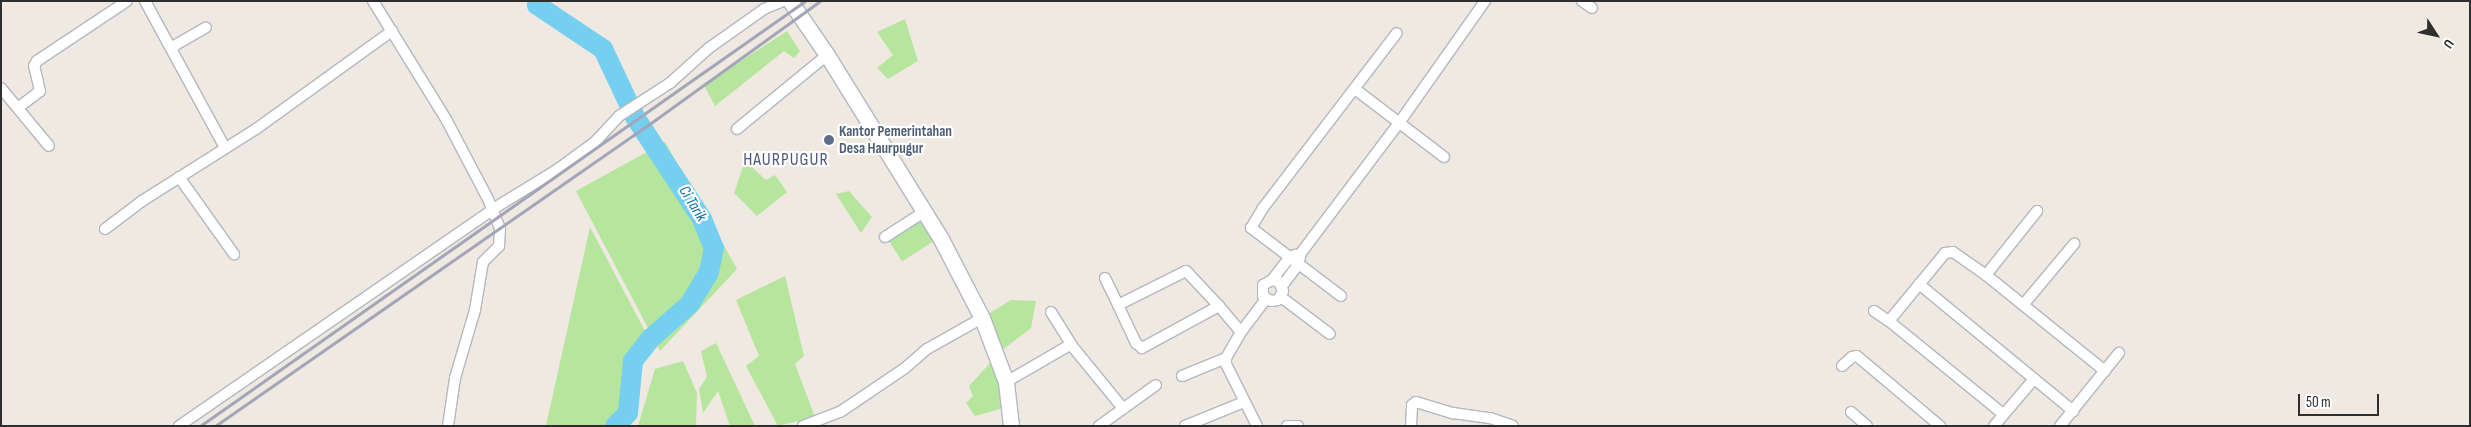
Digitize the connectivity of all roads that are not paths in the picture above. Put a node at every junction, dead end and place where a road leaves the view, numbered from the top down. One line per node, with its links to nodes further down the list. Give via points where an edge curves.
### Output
1 (127, 1): 16 (street, via 37,61 34,66 40,91)
2 (146, 1): 12 (street)
3 (373, 1): 10 (street)
4 (783, 1): 23 (street, via 764,9 709,48 670,83 620,116 595,142 566,164)
5 (790, 1): 13 (main road)
6 (1485, 1): 17 (street)
7 (1582, 1): 8 (street)
8 (1592, 8)
9 (206, 26): 12 (street)
10 (392, 32): 20 (street); 23 (street, via 447,120)
11 (1397, 33): 15 (street)
12 (172, 47): 20 (street)
13 (827, 55): 18 (street); 25 (main road)
14 (1, 88): 16 (street)
15 (1355, 89): 17 (street); 30 (street, via 1252,224 1252,231)
16 (19, 107): 19 (street)
17 (1399, 122): 21 (street); 30 (street)
18 (737, 129)
19 (49, 146)
20 (225, 148): 22 (street)
21 (1444, 157)
22 (179, 177): 26 (street); 29 (street)
23 (492, 209): 62 (street); 63 (street, via 501,240 482,262 475,310 454,378)
24 (2037, 211): 31 (street)
25 (924, 212): 27 (street); 44 (main road, via 942,239)
26 (105, 229)
27 (885, 237)
28 (2074, 244): 40 (street)
29 (234, 254)
30 (1294, 261): 33 (street); 35 (street); 36 (street)
31 (1986, 275): 34 (street, via 1958,254 1950,252 1945,253); 40 (street)
32 (1105, 278): 39 (street)
33 (1272, 280): 35 (street); 38 (street, via 1262,288)
34 (1919, 284): 45 (street); 54 (street)
35 (1282, 286): 37 (street)
36 (1341, 296)
37 (1281, 297): 38 (street, via 1275,301); 47 (street)
38 (1266, 299): 46 (street)
39 (1118, 305): 41 (street, via 1186,271); 41 (street, via 1136,343 1142,348)
40 (2023, 305): 52 (street)
41 (1219, 306): 46 (street)
42 (1874, 311): 45 (street)
43 (1051, 312): 48 (street)
44 (982, 318): 55 (main road); 64 (street, via 926,349 905,368 840,412)
45 (1889, 321): 61 (street)
46 (1241, 332): 50 (street)
47 (1330, 334)
48 (1072, 346): 55 (street); 58 (street)
49 (2119, 353): 52 (street)
50 (1226, 358): 53 (street); 57 (street, via 1227,369)
51 (1842, 366): 74 (street, via 1857,356)
52 (2105, 371): 59 (street)
53 (1182, 376)
54 (2034, 379): 59 (street); 61 (street)
55 (1006, 382): 65 (main road)
56 (1156, 385): 58 (street)
57 (1244, 402): 67 (street); 68 (street)
58 (1122, 407): 66 (street)
59 (2073, 411): 76 (street)
60 (1851, 412): 73 (street)
61 (2003, 414): 75 (street)
62 (180, 426)
63 (448, 426)
64 (803, 426)
65 (1011, 426)
66 (1099, 426)
67 (1185, 426)
68 (1257, 426)
69 (1287, 426): 70 (street)
70 (1298, 426)
71 (1411, 426): 72 (street, via 1412,406 1419,403)
72 (1513, 426)
73 (1867, 426)
74 (1940, 426)
75 (1994, 426)
76 (2060, 426)

